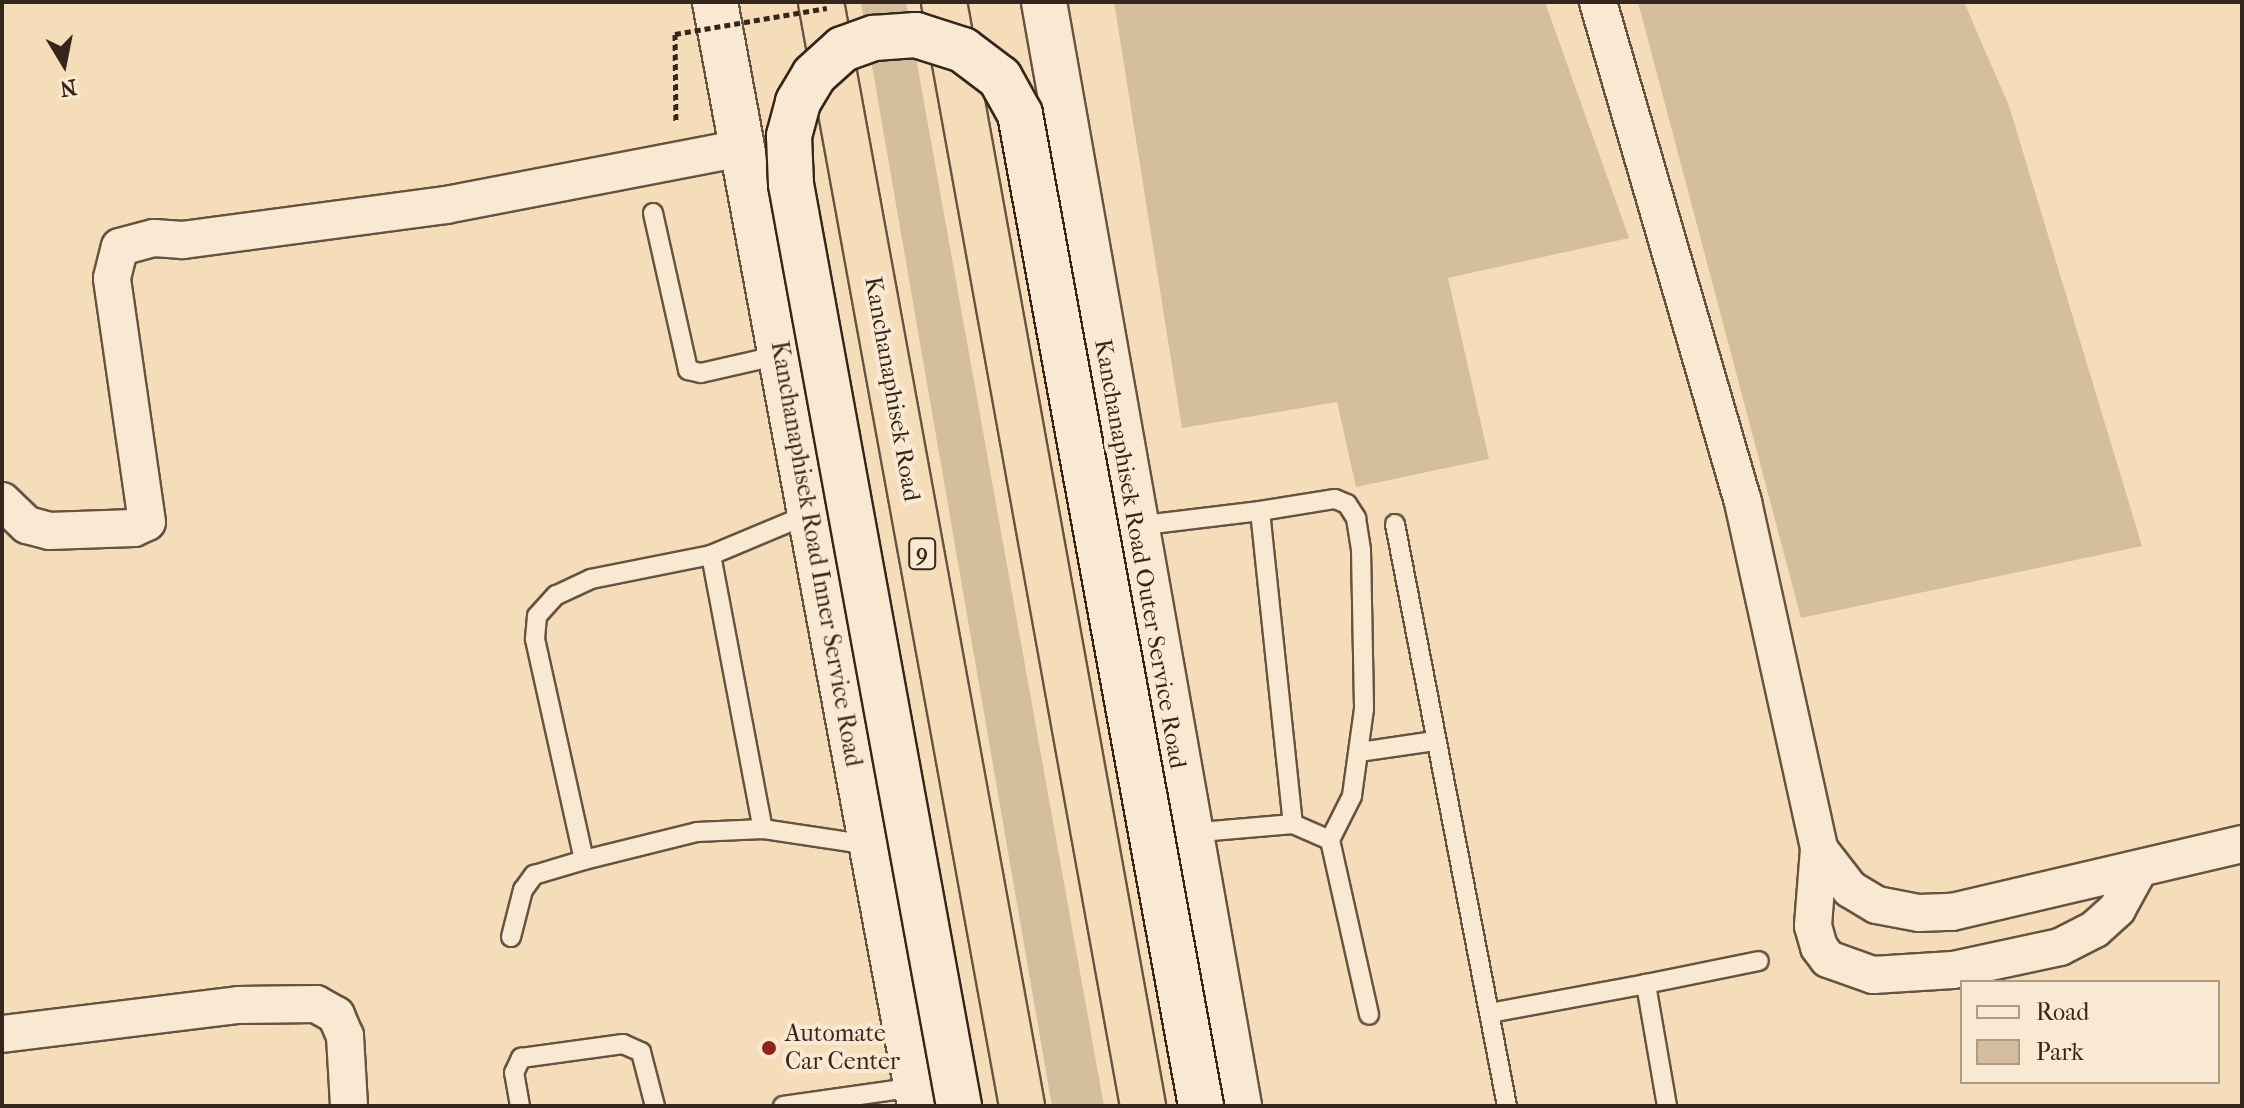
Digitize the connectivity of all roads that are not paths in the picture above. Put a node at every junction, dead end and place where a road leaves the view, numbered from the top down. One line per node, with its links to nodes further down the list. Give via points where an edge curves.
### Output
1 (715, 2): 6 (main road, Kanchanaphisek Road Inner Service Road)
2 (944, 2): 39 (highway)
3 (1044, 2): 13 (main road, Kanchanaphisek Road Outer Service Road)
4 (832, 3): 38 (highway, Kanchanaphisek Road / 9)
5 (1595, 5): 23 (street, via 1743,502)
6 (741, 148): 8 (main road, Kanchanaphisek Road Inner Service Road); 9 (street, via 446,205 183,240 154,238 120,247 112,278 147,522 134,528 49,531 27,525)
7 (653, 213): 8 (lane, via 688,370 701,373)
8 (780, 355): 11 (main road, Kanchanaphisek Road Inner Service Road)
9 (2, 501)
10 (1260, 511): 13 (lane); 16 (lane, via 1335,499 1347,504 1356,518 1364,693); 17 (lane)
11 (809, 514): 14 (lane); 22 (main road, Kanchanaphisek Road Inner Service Road)
12 (1395, 524): 15 (lane)
13 (1136, 526): 19 (main road, Kanchanaphisek Road Outer Service Road)
14 (711, 555): 18 (lane); 24 (lane, via 591,579 556,595 537,616 535,639)
15 (1434, 741): 16 (lane); 29 (lane)
16 (1359, 752): 20 (lane, via 1352,796)
17 (1293, 824): 19 (lane); 20 (lane)
18 (763, 829): 22 (lane); 24 (lane, via 697,832)
19 (1188, 833): 41 (main road, Kanchanaphisek Road Outer Service Road)
20 (1330, 840): 30 (lane)
21 (2242, 844): 25 (street)
22 (870, 845): 32 (main road, Kanchanaphisek Road Inner Service Road)
23 (1819, 849): 25 (street, via 1850,889 1877,905 1919,913 1952,912); 25 (street, via 1813,926 1819,947 1828,959 1873,975 1953,970 2060,947 2095,929 2117,909)
24 (584, 860): 26 (lane, via 534,875 523,890)
25 (2138, 871)
26 (511, 937)
27 (1759, 961): 28 (lane)
28 (1646, 984): 29 (lane); 43 (lane)
29 (1490, 1013): 42 (lane)
30 (1369, 1015)
31 (2, 1034): 33 (street, via 238,1005 316,1004 336,1015 345,1036)
32 (918, 1097): 36 (lane)
33 (349, 1106)
34 (520, 1106): 35 (lane, via 514,1073 521,1058 623,1044 641,1052)
35 (655, 1106)
36 (783, 1106)
37 (959, 1106): 40 (main road, bridge, via 806,274 789,148 798,102 814,75 843,49 874,38 916,35 963,50 1000,78 1020,114)
38 (1022, 1106)
39 (1143, 1106)
40 (1201, 1106)
41 (1239, 1106)
42 (1507, 1106)
43 (1667, 1106)

